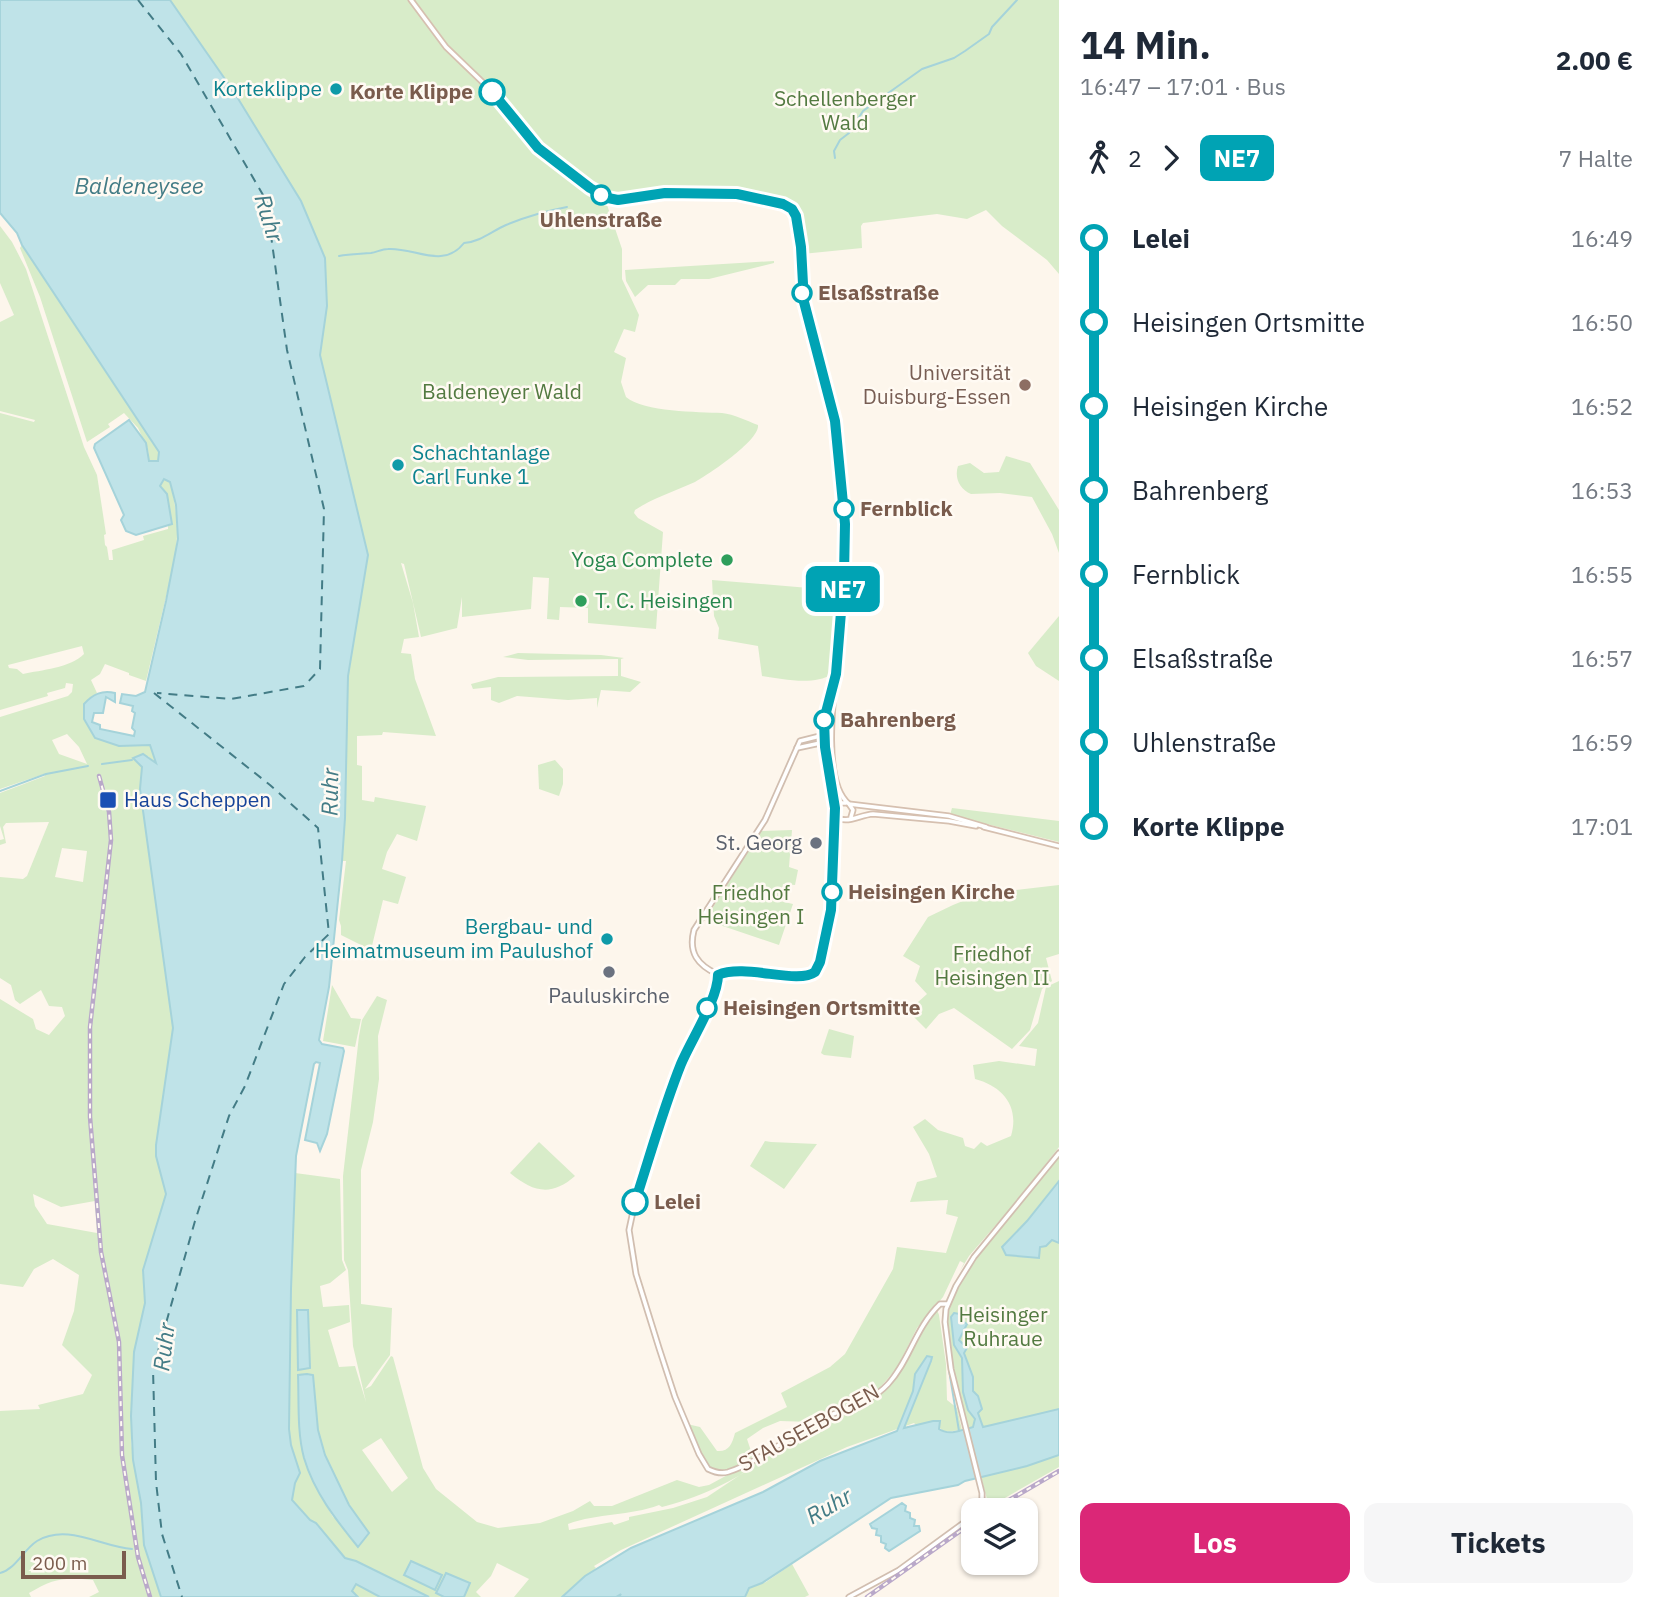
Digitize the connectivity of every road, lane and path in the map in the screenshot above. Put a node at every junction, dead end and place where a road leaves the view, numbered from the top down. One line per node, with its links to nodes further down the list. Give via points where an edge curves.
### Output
1 (411, 0): 2 (street, via 446,47 499,98 538,148 601,195 618,200 665,193 737,194 783,204 794,212 800,232 802,292 835,421 843,495 844,575 835,683 826,711)
2 (828, 739): 3 (street); 3 (street, via 800,741); 4 (street, via 836,783); 5 (street)
3 (797, 748): 10 (street, STAUSEEBOGEN, via 765,820 694,930 696,960 718,975 661,1118 635,1202 629,1230 636,1274 699,1454 710,1470 720,1473 870,1399 894,1376 926,1320 940,1304)
4 (848, 804): 5 (street, via 839,803); 6 (street, via 853,810); 7 (street, via 949,816)
5 (835, 808): 6 (street, via 839,820)
6 (851, 817): 7 (street, via 873,814)
7 (986, 827): 8 (street)
8 (1059, 846)
9 (1059, 1153): 10 (street, via 974,1257)
10 (947, 1304): 11 (street, via 945,1322 956,1389)
11 (983, 1498)
12 (961, 1525): 13 (street, via 899,1570)
13 (849, 1597)

